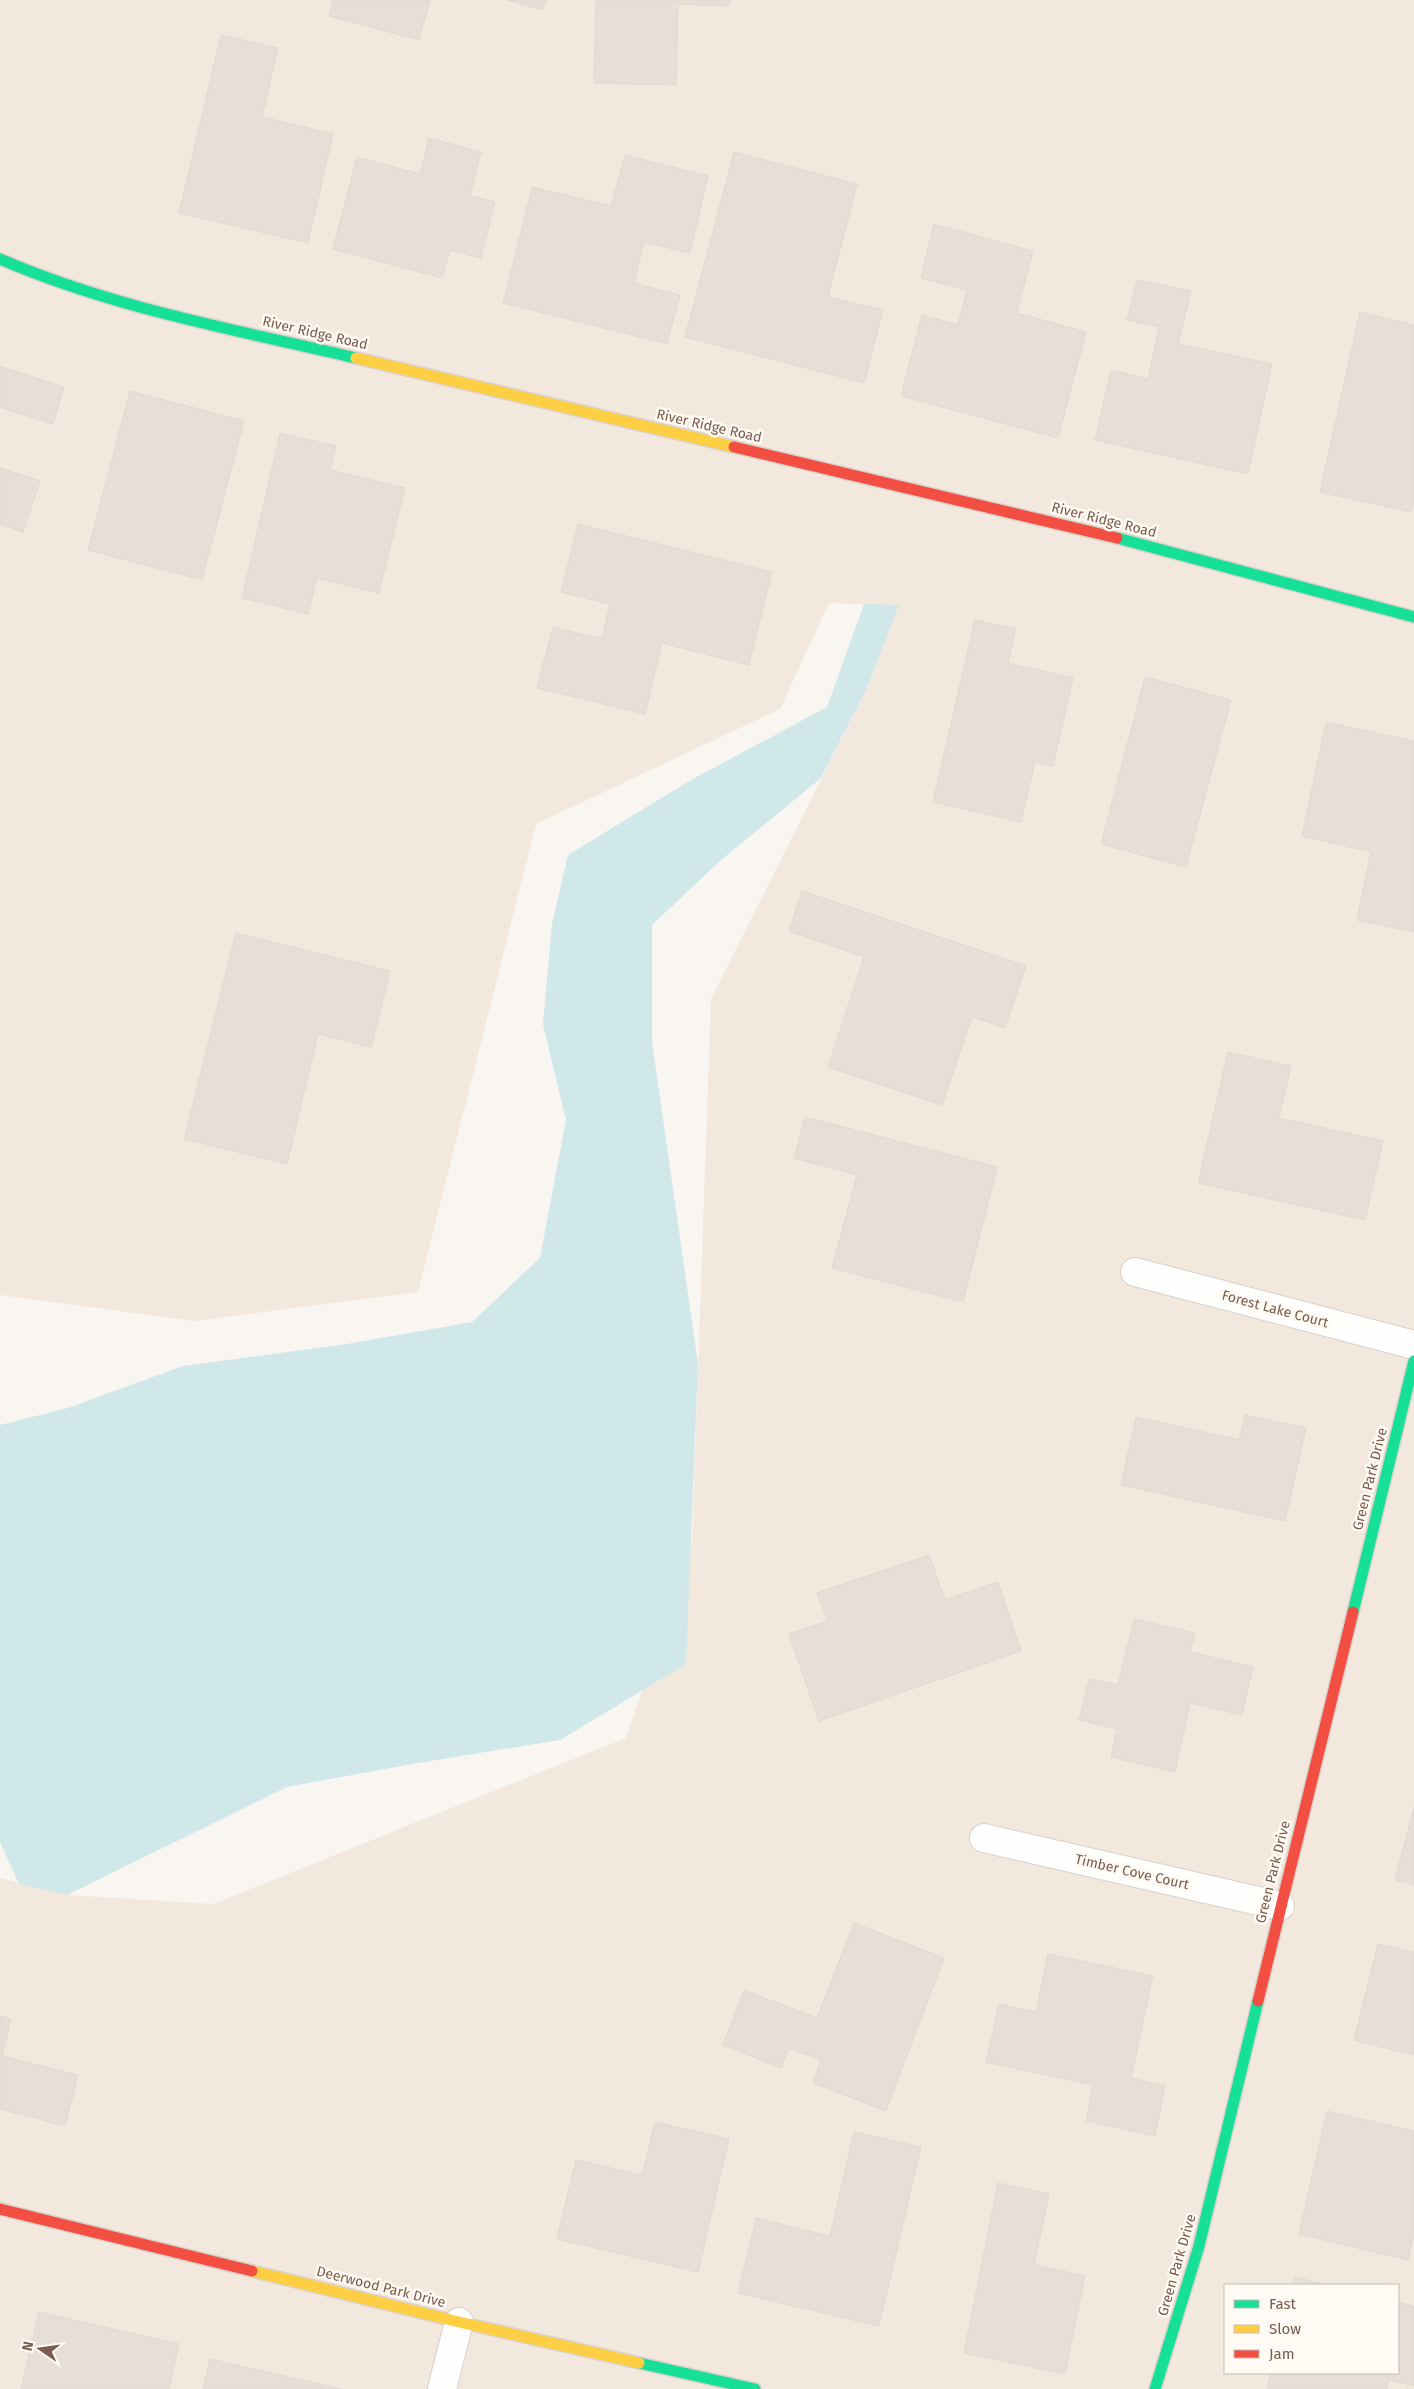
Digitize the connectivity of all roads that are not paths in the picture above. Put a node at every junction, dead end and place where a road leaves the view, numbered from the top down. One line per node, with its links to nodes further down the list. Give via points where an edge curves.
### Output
1 (0, 260): 2 (street, River Ridge Road, via 40,277 137,306 1134,542)
2 (1414, 617)
3 (1135, 1272): 4 (street, Forest Lake Court)
4 (1414, 1345)
5 (1414, 1361): 7 (street, Green Park Drive)
6 (984, 1838): 7 (street, Timber Cove Court)
7 (1280, 1906): 12 (street, Green Park Drive, via 1200,2246)
8 (0, 2209): 9 (street, Deerwood Park Drive)
9 (459, 2322): 10 (street); 11 (street, Deerwood Park Drive)
10 (442, 2389)
11 (755, 2389)
12 (1155, 2389)

